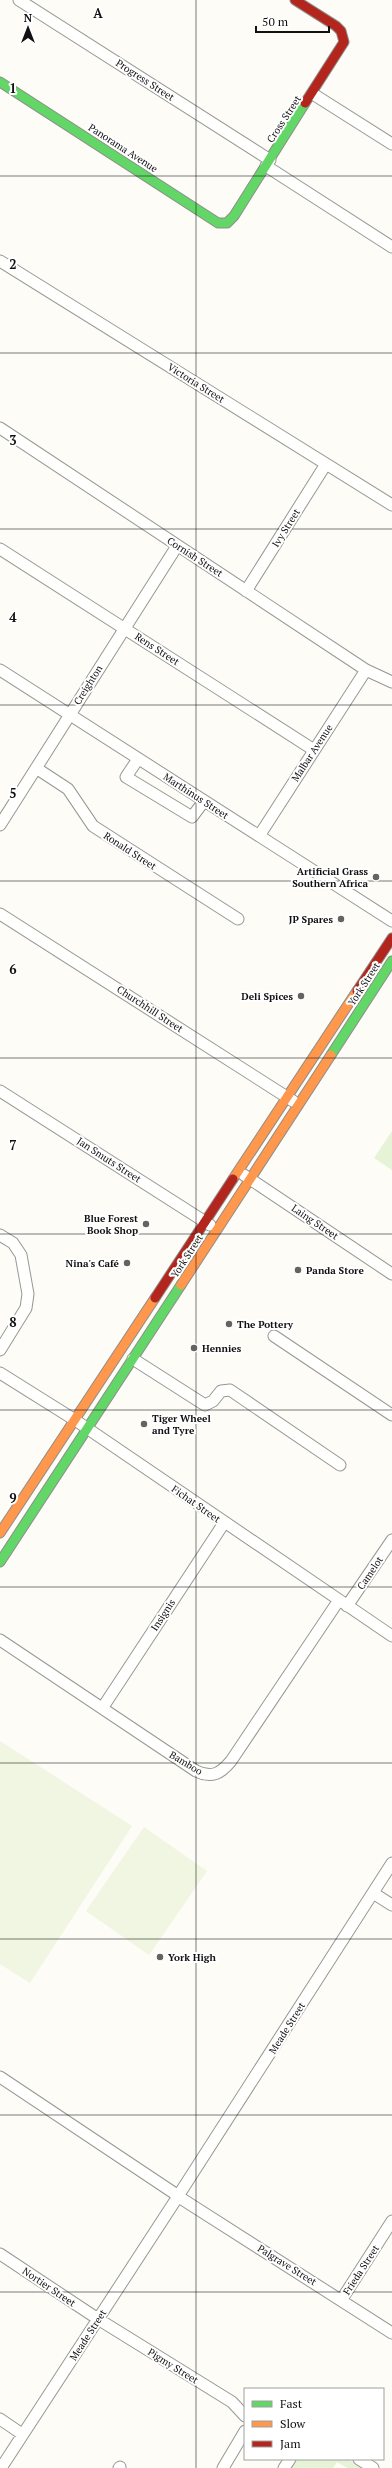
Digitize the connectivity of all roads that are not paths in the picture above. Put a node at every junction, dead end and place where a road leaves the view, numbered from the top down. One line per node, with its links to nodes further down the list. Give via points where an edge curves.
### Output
1 (19, 0): 6 (street, Progress Street)
2 (296, 0): 4 (main road, Cross Street, via 341,31 344,42)
3 (0, 82): 7 (main road, Panorama Avenue, via 210,218 223,223 231,221)
4 (313, 94): 5 (street); 6 (main road, Cross Street)
5 (392, 144)
6 (268, 163): 7 (main road, Cross Street); 8 (street, Progress Street)
7 (234, 216)
8 (392, 247)
9 (0, 261): 11 (street, Victoria Street)
10 (0, 428): 13 (street, Cornish Street)
11 (326, 464): 12 (street, Victoria Street); 15 (street, Ivy Street)
12 (392, 505)
13 (177, 546): 15 (street, Cornish Street); 16 (street, Creighton)
14 (0, 549): 16 (street, Rens Street)
15 (246, 591): 18 (street, Cornish Street)
16 (124, 628): 20 (street, Creighton); 21 (street, Rens Street)
17 (0, 670): 20 (street, Marthinus Street)
18 (366, 670): 19 (street, Cornish Street); 21 (street, Malbar Avenue)
19 (392, 682)
20 (70, 715): 22 (street, Marthinus Street); 23 (street, Creighton)
21 (314, 750): 26 (street, Malbar Avenue)
22 (138, 759): 24 (street, Marthinus Street); 24 (street, via 126,777 192,817)
23 (36, 768): 25 (street, Creighton); 28 (street, Ronald Street, via 68,789 92,826)
24 (204, 801): 26 (street, Marthinus Street)
25 (0, 825)
26 (259, 836): 29 (street, Marthinus Street)
27 (0, 914): 33 (street, Churchhill Street)
28 (238, 919)
29 (392, 921)
30 (392, 938): 33 (main road, York Street, via 311,1063)
31 (392, 961): 34 (main road, York Street)
32 (0, 1091): 37 (street, Jan Smuts Street)
33 (286, 1096): 34 (street, Churchhill Street); 35 (main road, York Street)
34 (300, 1105): 36 (main road, York Street)
35 (237, 1170): 36 (street, Laing Street); 37 (main road, York Street)
36 (250, 1179): 38 (main road, York Street); 40 (street, Laing Street)
37 (204, 1221): 38 (street, Jan Smuts Street); 46 (main road, York Street)
38 (217, 1229): 43 (main road, York Street)
39 (0, 1235): 42 (street, via 17,1247 26,1274 28,1294 26,1308)
40 (392, 1274)
41 (274, 1336): 45 (street)
42 (0, 1350)
43 (133, 1359): 47 (main road, York Street); 48 (street, via 205,1405 213,1401 221,1391 230,1390)
44 (0, 1372): 46 (street, Fichat Street)
45 (392, 1415)
46 (76, 1420): 47 (street, Fichat Street); 50 (main road, York Street)
47 (88, 1428): 49 (street, Fichat Street); 52 (main road, York Street)
48 (340, 1465)
49 (224, 1523): 53 (street, Fichat Street); 56 (street, Insignis)
50 (0, 1533)
51 (392, 1540): 53 (street, Camelot)
52 (0, 1562)
53 (343, 1603): 54 (street, Fichat Street); 56 (street, Bamboo, via 231,1761 217,1774 203,1775 196,1772)
54 (392, 1636)
55 (0, 1640): 56 (street, Bamboo)
56 (103, 1707)
57 (392, 1863): 58 (street, Meade Street)
58 (373, 1893): 59 (street); 61 (street, Meade Street)
59 (392, 1905)
60 (0, 2077): 61 (street, Palgrave Street)
61 (178, 2197): 64 (street, Palgrave Street); 65 (street, Meade Street)
62 (392, 2221): 64 (street, Frieda Street)
63 (0, 2254): 65 (street, Nortier Street)
64 (342, 2299): 66 (street, Palgrave Street)
65 (98, 2319): 67 (street, Pigmy Street, via 232,2402); 70 (street, Meade Street)
66 (392, 2333)
67 (244, 2415)
68 (0, 2419): 70 (street)
69 (244, 2433): 73 (street)
70 (22, 2434): 72 (street, Meade Street)
71 (361, 2460): 74 (street)
72 (1, 2468)
73 (223, 2468)
74 (373, 2468)

